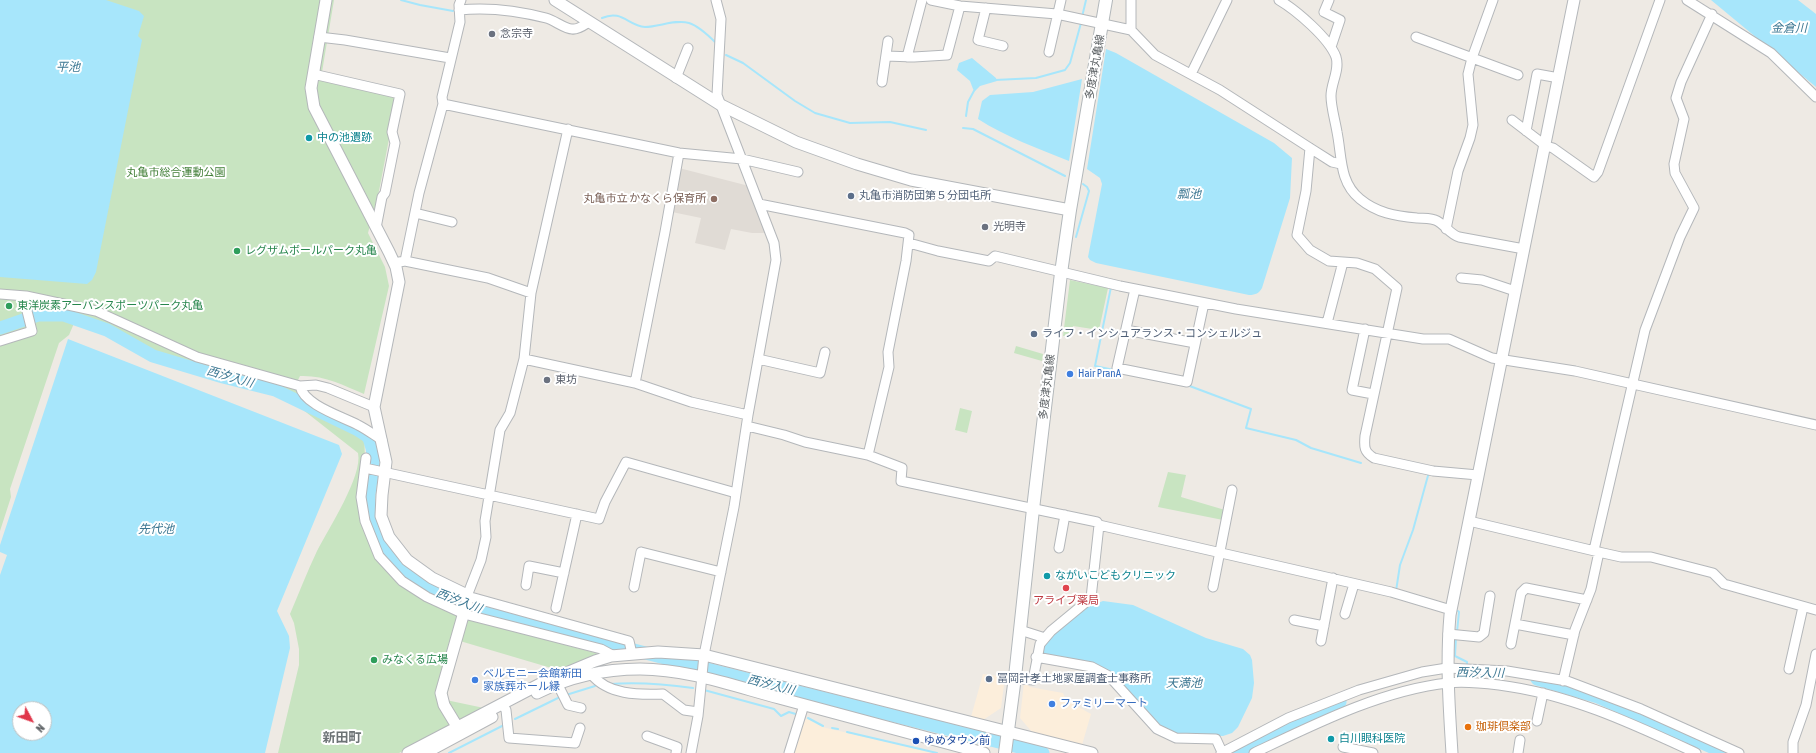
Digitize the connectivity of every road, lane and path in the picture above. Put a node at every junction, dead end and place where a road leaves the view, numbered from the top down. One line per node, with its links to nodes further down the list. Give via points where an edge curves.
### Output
1 (326, 0): 25 (street)
2 (461, 0): 19 (street)
3 (555, 0): 22 (street)
4 (716, 0): 44 (street, via 720,19 717,95)
5 (922, 0): 33 (street)
6 (931, 0): 17 (street)
7 (1061, 0): 20 (street)
8 (1106, 0): 23 (main road, 多度津丸亀線)
9 (1131, 0): 24 (street)
10 (1227, 0): 37 (street)
11 (1279, 0): 29 (street, via 1310,25)
12 (1329, 0): 29 (street, via 1324,12 1340,20)
13 (1493, 0): 35 (street)
14 (1574, 0): 40 (street)
15 (1660, 0): 48 (street, via 1598,172 1594,177 1553,148)
16 (1687, 0): 21 (street)
17 (960, 6): 18 (street); 33 (street, via 947,55)
18 (986, 8): 20 (street); 28 (street, via 978,40)
19 (459, 10): 22 (street, via 480,8 522,13 547,18 571,30); 34 (street, via 460,22)
20 (1057, 14): 23 (street); 31 (street)
21 (1712, 14): 42 (street, via 1771,53); 83 (street, via 1676,98 1684,119 1674,164 1675,173 1694,208 1680,237 1645,330)
22 (589, 22): 39 (street)
23 (1102, 24): 24 (street); 55 (main road, 多度津丸亀線)
24 (1131, 30): 37 (street, via 1155,55)
25 (319, 37): 34 (street); 36 (street)
26 (1416, 37): 35 (street)
27 (888, 42): 32 (street)
28 (1003, 46)
29 (1331, 47): 52 (street, via 1337,58 1331,95)
30 (688, 48): 39 (street)
31 (1049, 52)
32 (886, 56): 33 (street); 41 (street)
33 (907, 57)
34 (450, 58): 43 (street, via 442,97)
35 (1472, 58): 38 (street); 59 (street, via 1468,74 1473,124 1458,171)
36 (313, 74): 58 (street, via 311,98 314,107); 58 (street, via 400,94 392,132 395,143)
37 (1192, 74): 49 (street)
38 (1518, 75)
39 (676, 78): 44 (street)
40 (1559, 78): 47 (street, via 1538,74); 48 (street)
41 (882, 82)
42 (1816, 97)
43 (443, 104): 46 (street); 56 (street)
44 (721, 105): 51 (street); 55 (street, via 796,142 857,164 938,186)
45 (1512, 120): 47 (street)
46 (568, 129): 50 (street); 68 (street)
47 (1526, 131): 48 (street)
48 (1546, 146): 61 (street)
49 (1310, 148): 52 (street, via 1332,162); 63 (street, via 1306,191 1297,235 1310,250 1329,261)
50 (679, 153): 51 (street); 82 (street)
51 (742, 159): 53 (street); 54 (street)
52 (1341, 164): 59 (street, via 1353,192 1376,210 1400,216 1433,219)
53 (798, 172)
54 (759, 204): 60 (street, via 905,233 909,235); 80 (street, via 774,242 776,260)
55 (1070, 210): 64 (main road, 多度津丸亀線)
56 (415, 213): 57 (street); 62 (street)
57 (452, 222)
58 (376, 228): 62 (street)
59 (1446, 229): 61 (street, via 1459,237)
60 (909, 243): 64 (street, via 989,261 995,256); 91 (street, via 888,352 889,368)
61 (1524, 249): 67 (street)
62 (400, 262): 68 (street, via 488,278); 86 (street, via 399,282)
63 (1343, 262): 72 (street); 75 (street, via 1357,263 1375,269 1397,288)
64 (1061, 273): 66 (street); 97 (main road, 多度津丸亀線)
65 (1460, 278): 67 (street, via 1482,280)
66 (1135, 290): 71 (street); 74 (street)
67 (1515, 291): 81 (street)
68 (531, 293): 79 (street)
69 (0, 294): 70 (street)
70 (26, 296): 76 (street, via 32,331); 84 (street, via 96,311 197,357)
71 (1204, 303): 72 (street); 77 (street)
72 (1327, 323): 73 (street)
73 (1366, 329): 75 (street); 85 (street, via 1352,390)
74 (1126, 330): 77 (street); 77 (street, via 1117,368 1187,382)
75 (1386, 332): 81 (street, via 1423,339 1449,339 1492,358); 85 (street)
76 (0, 341)
77 (1195, 343)
78 (825, 352): 80 (street, via 820,373)
79 (524, 359): 82 (street); 96 (street, via 510,413 500,430)
80 (758, 359): 87 (street)
81 (1502, 359): 83 (street, via 1575,371); 93 (street)
82 (635, 383): 87 (street, via 690,402)
83 (1631, 384): 88 (street); 103 (street)
84 (300, 386): 86 (street, via 316,385 328,388); 90 (street, via 301,393 314,404 359,425)
85 (1374, 394): 93 (street, via 1365,436 1364,449 1367,454 1374,458 1433,471)
86 (374, 407): 90 (street)
87 (748, 415): 89 (street)
88 (1816, 425)
89 (746, 426): 91 (street); 95 (street)
90 (382, 440): 92 (street, via 386,462)
91 (868, 456): 97 (street, via 902,468 901,481)
92 (383, 472): 96 (street); 113 (street, via 381,516 394,545 415,567 465,594); 119 (street, via 366,463 362,497 370,535 379,556 402,581 426,597)
93 (1478, 475): 100 (street)
94 (1232, 490): 104 (street)
95 (736, 493): 98 (street, via 626,462 599,519); 105 (street)
96 (489, 495): 98 (street); 113 (street, via 485,521 486,537 481,560)
97 (1033, 509): 99 (street); 124 (main road, 多度津丸亀線)
98 (577, 514): 106 (street)
99 (1065, 515): 101 (street, via 1097,522); 102 (street)
100 (1469, 521): 103 (street); 117 (street)
101 (1099, 525): 104 (street); 127 (street, via 1091,598)
102 (1059, 548)
103 (1596, 551): 114 (street, via 1591,589); 115 (street, via 1621,557 1651,557 1713,573 1724,584)
104 (1220, 552): 107 (street); 111 (street)
105 (721, 572): 110 (street, via 641,552); 134 (street)
106 (564, 573): 109 (street, via 529,566); 116 (street)
107 (1333, 578): 108 (street); 123 (street)
108 (1354, 584): 117 (street); 120 (street)
109 (526, 585)
110 (634, 587)
111 (1213, 587)
112 (1490, 596): 125 (street, via 1484,633 1479,637)
113 (467, 598): 119 (street); 130 (street, via 628,641)
114 (1586, 600): 122 (street, via 1526,588 1521,593); 126 (street)
115 (1803, 607): 118 (street); 136 (street)
116 (556, 608)
117 (1451, 610): 125 (street)
118 (1816, 610)
119 (464, 614): 132 (street); 150 (street, via 441,693 444,705)
120 (1345, 614)
121 (1294, 620): 123 (street)
122 (1515, 624): 126 (street); 129 (street)
123 (1324, 626): 128 (street)
124 (1020, 630): 127 (street); 139 (main road, 多度津丸亀線)
125 (1453, 634): 135 (street)
126 (1574, 635): 140 (street)
127 (1045, 638): 133 (street)
128 (1321, 641)
129 (1511, 644)
130 (632, 654): 132 (street); 134 (street, via 658,652)
131 (1816, 654): 171 (street, via 1806,705 1793,742)
132 (616, 656): 145 (street, via 568,671)
133 (1036, 657): 139 (street, via 1032,680); 165 (street, via 1092,667 1109,676 1157,729 1176,738 1216,739)
134 (703, 659): 138 (street); 152 (street)
135 (1448, 668): 140 (street, via 1507,671); 141 (street); 165 (street, via 1422,672 1359,690 1288,718)
136 (1789, 669)
137 (591, 674): 138 (street, via 640,669); 142 (street); 147 (street, via 598,683 616,691 641,695 663,694 684,710)
138 (701, 675): 144 (street); 147 (street)
139 (1015, 677): 152 (main road, 多度津丸亀線)
140 (1563, 681): 170 (street, via 1641,709)
141 (1448, 683): 143 (street, via 1479,683); 166 (street, via 1367,703); 167 (street)
142 (558, 685): 145 (street); 146 (street, via 568,705)
143 (1543, 693): 148 (street); 169 (street, via 1603,711)
144 (804, 705): 162 (street); 163 (street)
145 (504, 707): 149 (street, via 509,738 575,743); 150 (street)
146 (580, 708)
147 (698, 712): 161 (street)
148 (1536, 721)
149 (580, 728)
150 (459, 730): 154 (street)
151 (647, 736): 160 (street, via 677,747)
152 (1008, 736): 156 (main road, 多度津丸亀線); 164 (street)
153 (1520, 740): 168 (street)
154 (437, 746): 158 (street); 159 (street)
155 (1343, 746): 157 (street)
156 (1006, 752)
157 (1367, 752)
158 (408, 753)
159 (425, 753)
160 (676, 753)
161 (691, 753)
162 (789, 753)
163 (984, 753)
164 (1092, 753)
165 (1222, 753)
166 (1254, 753)
167 (1452, 753)
168 (1518, 753)
169 (1696, 753)
170 (1739, 753)
171 (1793, 753)

